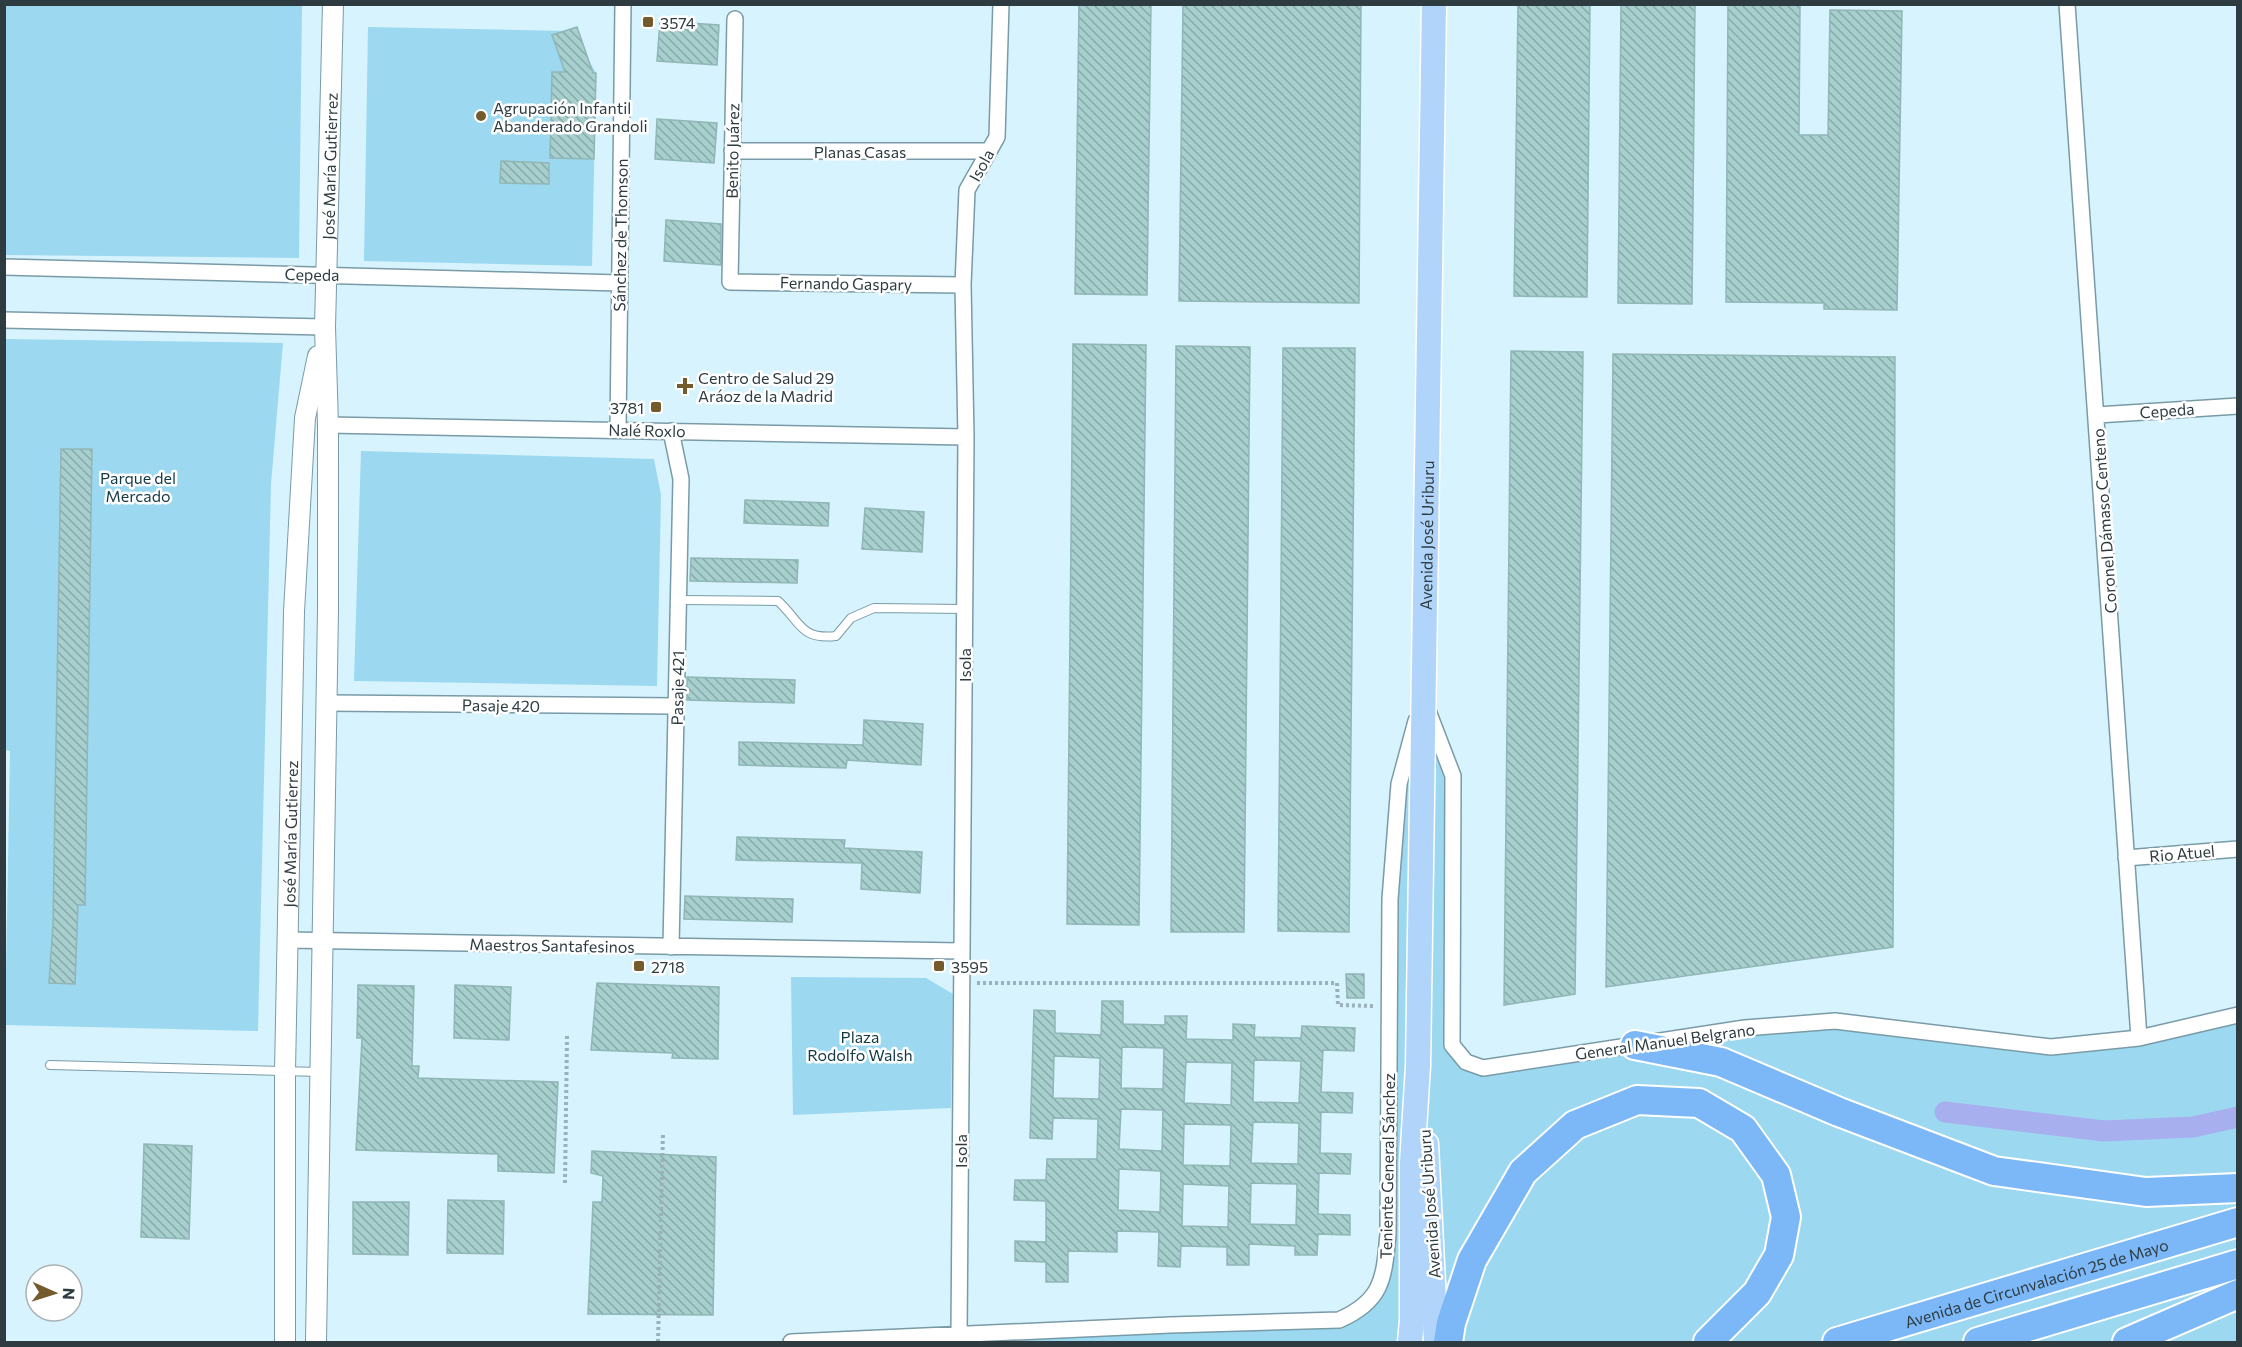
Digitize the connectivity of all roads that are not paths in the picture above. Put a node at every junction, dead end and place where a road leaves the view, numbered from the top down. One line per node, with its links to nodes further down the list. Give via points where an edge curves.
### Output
1 (333, 4): 10 (street, José María Gutierrez)
2 (623, 4): 12 (street, Sánchez de Thomson)
3 (1001, 4): 8 (street, Isola, via 998,137)
4 (1434, 4): 24 (main road, Avenida José Uriburu)
5 (2067, 4): 17 (street, Coronel Dámaso Centeno)
6 (735, 20): 7 (street, Benito Juárez)
7 (732, 151): 8 (street, Planas Casas); 11 (street, Benito Juárez)
8 (987, 151): 13 (street, Isola, via 967,190)
9 (4, 267): 10 (street, Cepeda)
10 (326, 274): 12 (street, Cepeda); 15 (street, José María Gutierrez)
11 (730, 282): 13 (street, Fernando Gaspary)
12 (620, 283): 19 (street, Sánchez de Thomson)
13 (963, 285): 21 (street, Isola)
14 (4, 320): 15 (street)
15 (325, 327): 18 (street, José María Gutierrez); 29 (street, José María Gutierrez, via 305,418 294,612)
16 (2238, 406): 17 (street, Cepeda)
17 (2097, 415): 28 (street, Coronel Dámaso Centeno)
18 (328, 425): 19 (street, Nalé Roxlo); 25 (street, José María Gutierrez)
19 (618, 430): 20 (street, Nalé Roxlo)
20 (671, 431): 21 (street, Nalé Roxlo); 22 (street, Pasaje 421, via 681,479)
21 (966, 437): 23 (street, Isola)
22 (678, 600): 23 (lane, via 778,601 792,613 802,630 818,638 836,636 851,618 874,608); 26 (street, Pasaje 421)
23 (964, 609): 32 (street, Isola)
24 (1422, 698): 35 (street, General Manuel Belgrano, via 1453,776 1452,1045 1466,1062 1483,1068); 37 (main road, Avenida José Uriburu); 44 (street, Teniente General Sánchez, via 1399,784 1390,899 1388,1234 1377,1294 1357,1312 1339,1320)
25 (326, 703): 26 (street, Pasaje 420); 30 (street, José María Gutierrez)
26 (676, 706): 31 (street, Pasaje 421)
27 (2238, 849): 28 (street, Rio Atuel)
28 (2126, 858): 34 (street, Coronel Dámaso Centeno)
29 (287, 940): 30 (street, Maestros Santafesinos); 38 (street, José María Gutierrez)
30 (321, 941): 31 (street, Maestros Santafesinos); 39 (street, José María Gutierrez)
31 (671, 947): 32 (street, Maestros Santafesinos)
32 (962, 951): 44 (street, Isola)
33 (2238, 1015): 34 (street, General Manuel Belgrano)
34 (2139, 1038): 35 (street, General Manuel Belgrano, via 2051,1047 1835,1021 1745,1028)
35 (1635, 1045): 40 (highway, via 1721,1062 1994,1172 2146,1192)
36 (50, 1065): 38 (lane)
37 (1418, 1066): 48 (main road, Avenida José Uriburu, via 1412,1163); 49 (main road, Avenida José Uriburu, via 1427,1155)
38 (285, 1071): 39 (lane); 45 (street, José María Gutierrez)
39 (319, 1072): 46 (street, José María Gutierrez)
40 (2238, 1188)
41 (2238, 1222): 52 (highway, Avenida de Circunvalación 25 de Mayo)
42 (2238, 1264): 53 (highway)
43 (2238, 1294): 54 (highway)
44 (959, 1335): 47 (street, Teniente General Sánchez)
45 (285, 1342)
46 (316, 1342)
47 (791, 1342)
48 (1410, 1342)
49 (1436, 1342)
50 (1448, 1342): 51 (highway, via 1472,1260 1523,1172 1575,1125 1636,1100 1699,1103 1743,1129 1776,1175 1786,1217 1779,1256 1757,1293)
51 (1708, 1342)
52 (1836, 1342)
53 (1978, 1342)
54 (2127, 1342)

